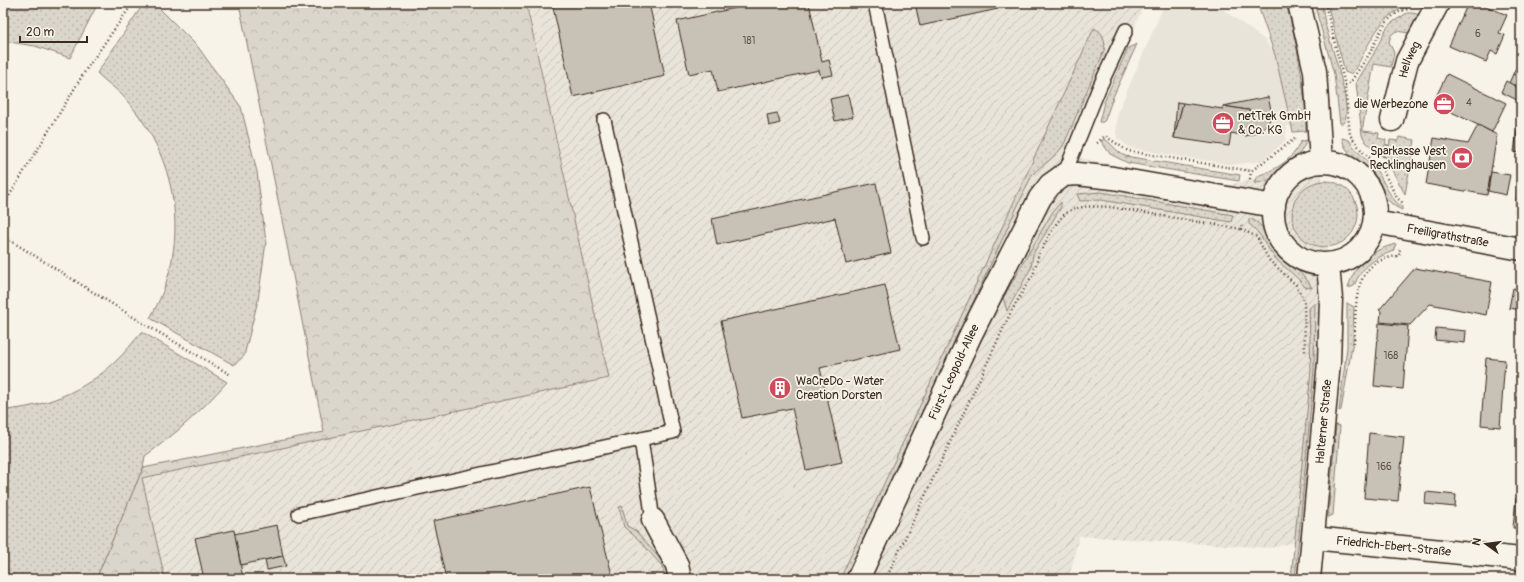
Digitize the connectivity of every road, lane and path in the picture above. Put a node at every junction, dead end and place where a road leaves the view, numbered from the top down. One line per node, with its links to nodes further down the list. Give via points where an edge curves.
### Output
1 (133, 3): 14 (path, via 87,68)
2 (875, 3): 20 (lane)
3 (1299, 3): 11 (street, via 1315,71)
4 (1325, 3): 5 (path, via 1345,85 1355,76 1387,21 1404,10)
5 (1435, 10): 8 (street, Hellweg, via 1407,61)
6 (1126, 30): 13 (lane, via 1099,88)
7 (604, 120): 25 (lane, via 673,432)
8 (1392, 120): 12 (path)
9 (1298, 137): 10 (path, via 1251,171 1128,151 1105,136)
10 (1095, 146)
11 (1321, 162): 15 (street, via 1304,166 1289,176 1279,190); 17 (street, via 1347,167 1367,184 1376,209)
12 (1382, 169)
13 (1064, 175): 15 (street, via 1113,178); 31 (street, Fürst-Leopold-Allee, via 1050,185 1040,198 971,334)
14 (3, 206)
15 (1274, 206): 22 (street, via 1275,226 1283,244 1290,252 1303,260)
16 (1070, 209): 32 (path, via 1057,220 1039,254 1034,272 1010,312)
17 (1375, 222): 21 (street, Freiligrathstraße); 22 (street, via 1371,235 1354,256)
18 (1241, 229): 23 (path, via 1257,237 1269,260 1296,285 1304,300)
19 (3, 236): 24 (path)
20 (923, 238)
21 (1521, 249)
22 (1328, 265): 28 (street, Halterner Straße, via 1331,299 1329,362)
23 (1305, 361)
24 (231, 375)
25 (641, 439): 26 (lane); 27 (lane)
26 (299, 514)
27 (653, 520): 30 (street, via 677,565)
28 (1313, 538): 29 (street, Friedrich-Ebert-Straße); 33 (street, Halterner Straße)
29 (1521, 559)
30 (680, 579)
31 (858, 579)
32 (886, 579)
33 (1309, 579)

